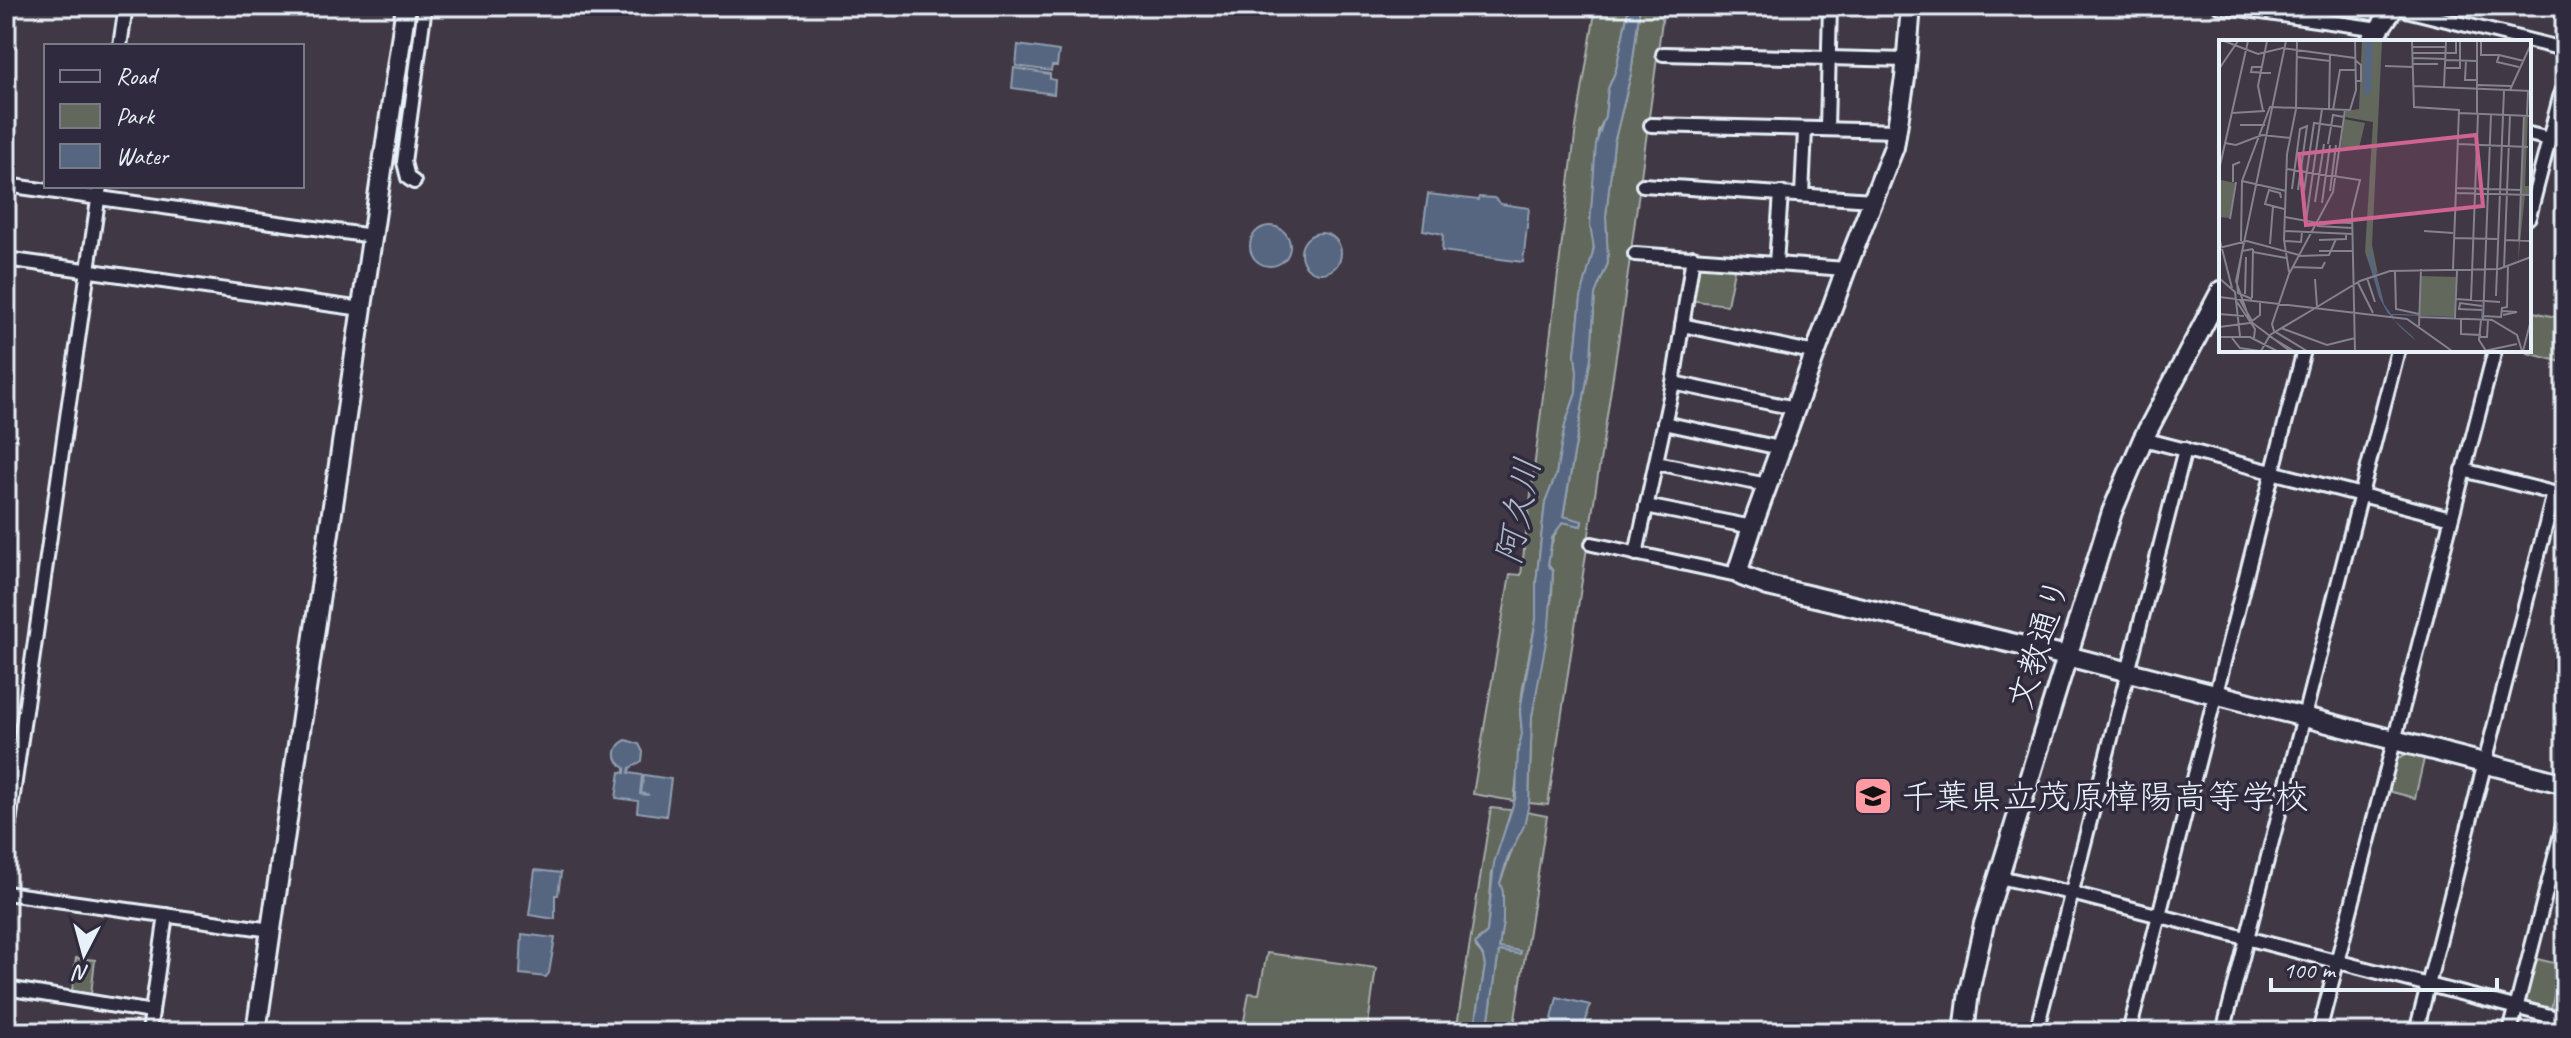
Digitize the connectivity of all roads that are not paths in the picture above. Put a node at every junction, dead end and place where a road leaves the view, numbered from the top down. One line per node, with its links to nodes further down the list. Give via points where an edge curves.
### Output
1 (126, 6): 11 (street)
2 (406, 6): 33 (street)
3 (425, 6): 23 (street, via 404,162)
4 (1830, 6): 14 (street)
5 (1911, 6): 15 (street)
6 (2219, 6): 8 (street)
7 (2395, 6): 8 (street); 9 (street)
8 (2374, 35)
9 (2528, 40)
10 (2531, 41): 13 (street)
11 (120, 44)
12 (1663, 54): 14 (street)
13 (2565, 54)
14 (1829, 58): 15 (street); 18 (street)
15 (1907, 60): 20 (street)
16 (2565, 78): 22 (street)
17 (1651, 125): 19 (street)
18 (1827, 129): 19 (street); 20 (street)
19 (1805, 130): 30 (street)
20 (1898, 131): 31 (street)
21 (2531, 134): 22 (street)
22 (2549, 139): 32 (street)
23 (414, 182)
24 (6, 185): 26 (street)
25 (1643, 185): 29 (street)
26 (44, 188)
27 (46, 188): 28 (street)
28 (99, 192): 33 (street); 39 (street)
29 (1781, 193): 30 (street); 37 (street)
30 (1802, 195): 31 (street)
31 (1873, 200): 38 (street)
32 (2531, 205)
33 (372, 236): 41 (street)
34 (1635, 254): 35 (street)
35 (1693, 257): 37 (street); 42 (street)
36 (6, 259): 39 (street)
37 (1776, 263): 38 (street)
38 (1846, 269): 46 (street)
39 (86, 272): 41 (street); 73 (street)
40 (2219, 295): 50 (street, 文教通り)
41 (362, 309): 79 (street)
42 (1682, 325): 46 (street); 47 (street)
43 (2303, 352): 55 (street)
44 (2397, 352): 57 (street)
45 (2494, 352): 54 (street)
46 (1816, 353): 48 (street)
47 (1673, 383): 48 (street); 49 (street)
48 (1795, 408): 51 (street)
49 (1664, 423): 51 (street); 53 (street)
50 (2143, 439): 52 (street); 65 (street, 文教通り, via 2112,512)
51 (1780, 448): 56 (street)
52 (2185, 449): 55 (street); 66 (street)
53 (1656, 463): 56 (street); 59 (street)
54 (2463, 470): 58 (street); 60 (street)
55 (2273, 472): 57 (street); 67 (street)
56 (1767, 485): 61 (street)
57 (2360, 494): 60 (street); 68 (street)
58 (2560, 495): 70 (street)
59 (1646, 506): 61 (street); 63 (street)
60 (2451, 518): 69 (street)
61 (1752, 527): 64 (street, via 1739,567)
62 (1592, 544): 63 (street)
63 (1636, 554): 64 (street)
64 (1742, 576): 65 (street)
65 (2067, 656): 66 (street); 74 (street, 文教通り)
66 (2129, 671): 67 (street); 76 (street)
67 (2217, 694): 68 (street); 78 (street)
68 (2305, 717): 69 (street); 80 (street)
69 (2396, 740): 70 (street); 81 (street)
70 (2486, 763): 71 (street); 82 (street)
71 (2565, 784)
72 (2565, 818): 84 (street)
73 (6, 844)
74 (1999, 877): 76 (street); 89 (street, 文教通り, via 1984,924)
75 (6, 893): 77 (street)
76 (2071, 893): 78 (street); 90 (street)
77 (166, 915): 79 (street); 85 (street)
78 (2160, 915): 80 (street); 91 (street)
79 (271, 930): 88 (street)
80 (2247, 938): 81 (street); 92 (street)
81 (2337, 961): 82 (street); 93 (street)
82 (2428, 984): 84 (street); 94 (street)
83 (6, 988): 85 (street)
84 (2517, 1007): 86 (street); 95 (street)
85 (152, 1012): 87 (street)
86 (2565, 1020)
87 (149, 1032)
88 (256, 1032)
89 (1964, 1032)
90 (2036, 1032)
91 (2129, 1032)
92 (2223, 1032)
93 (2319, 1032)
94 (2416, 1032)
95 (2510, 1032)

